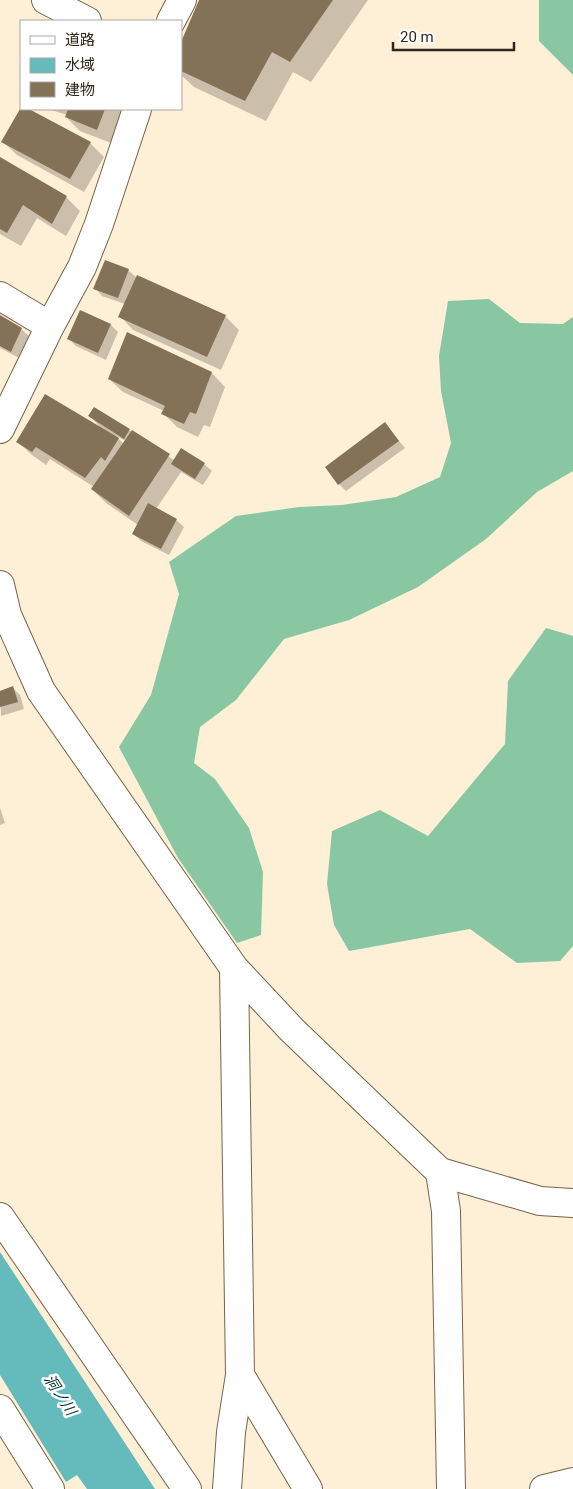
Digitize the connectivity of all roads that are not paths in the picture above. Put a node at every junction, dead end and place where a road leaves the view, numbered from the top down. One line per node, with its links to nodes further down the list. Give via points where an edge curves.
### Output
1 (46, 0): 3 (street)
2 (182, 0): 4 (street)
3 (85, 20)
4 (172, 20)
5 (136, 110): 7 (street, via 82,267)
6 (0, 296): 7 (street)
7 (50, 326): 8 (street)
8 (0, 429)
9 (0, 585): 10 (street, via 7,615 41,691)
10 (234, 968): 11 (street, via 292,1030); 14 (street)
11 (440, 1172): 12 (street, via 540,1200); 21 (street, via 446,1211)
12 (573, 1203)
13 (0, 1217): 18 (street)
14 (240, 1375): 19 (street); 20 (street)
15 (0, 1409): 17 (street)
16 (573, 1482): 22 (street)
17 (50, 1489)
18 (187, 1489)
19 (227, 1489)
20 (308, 1489)
21 (451, 1489)
22 (544, 1489)

